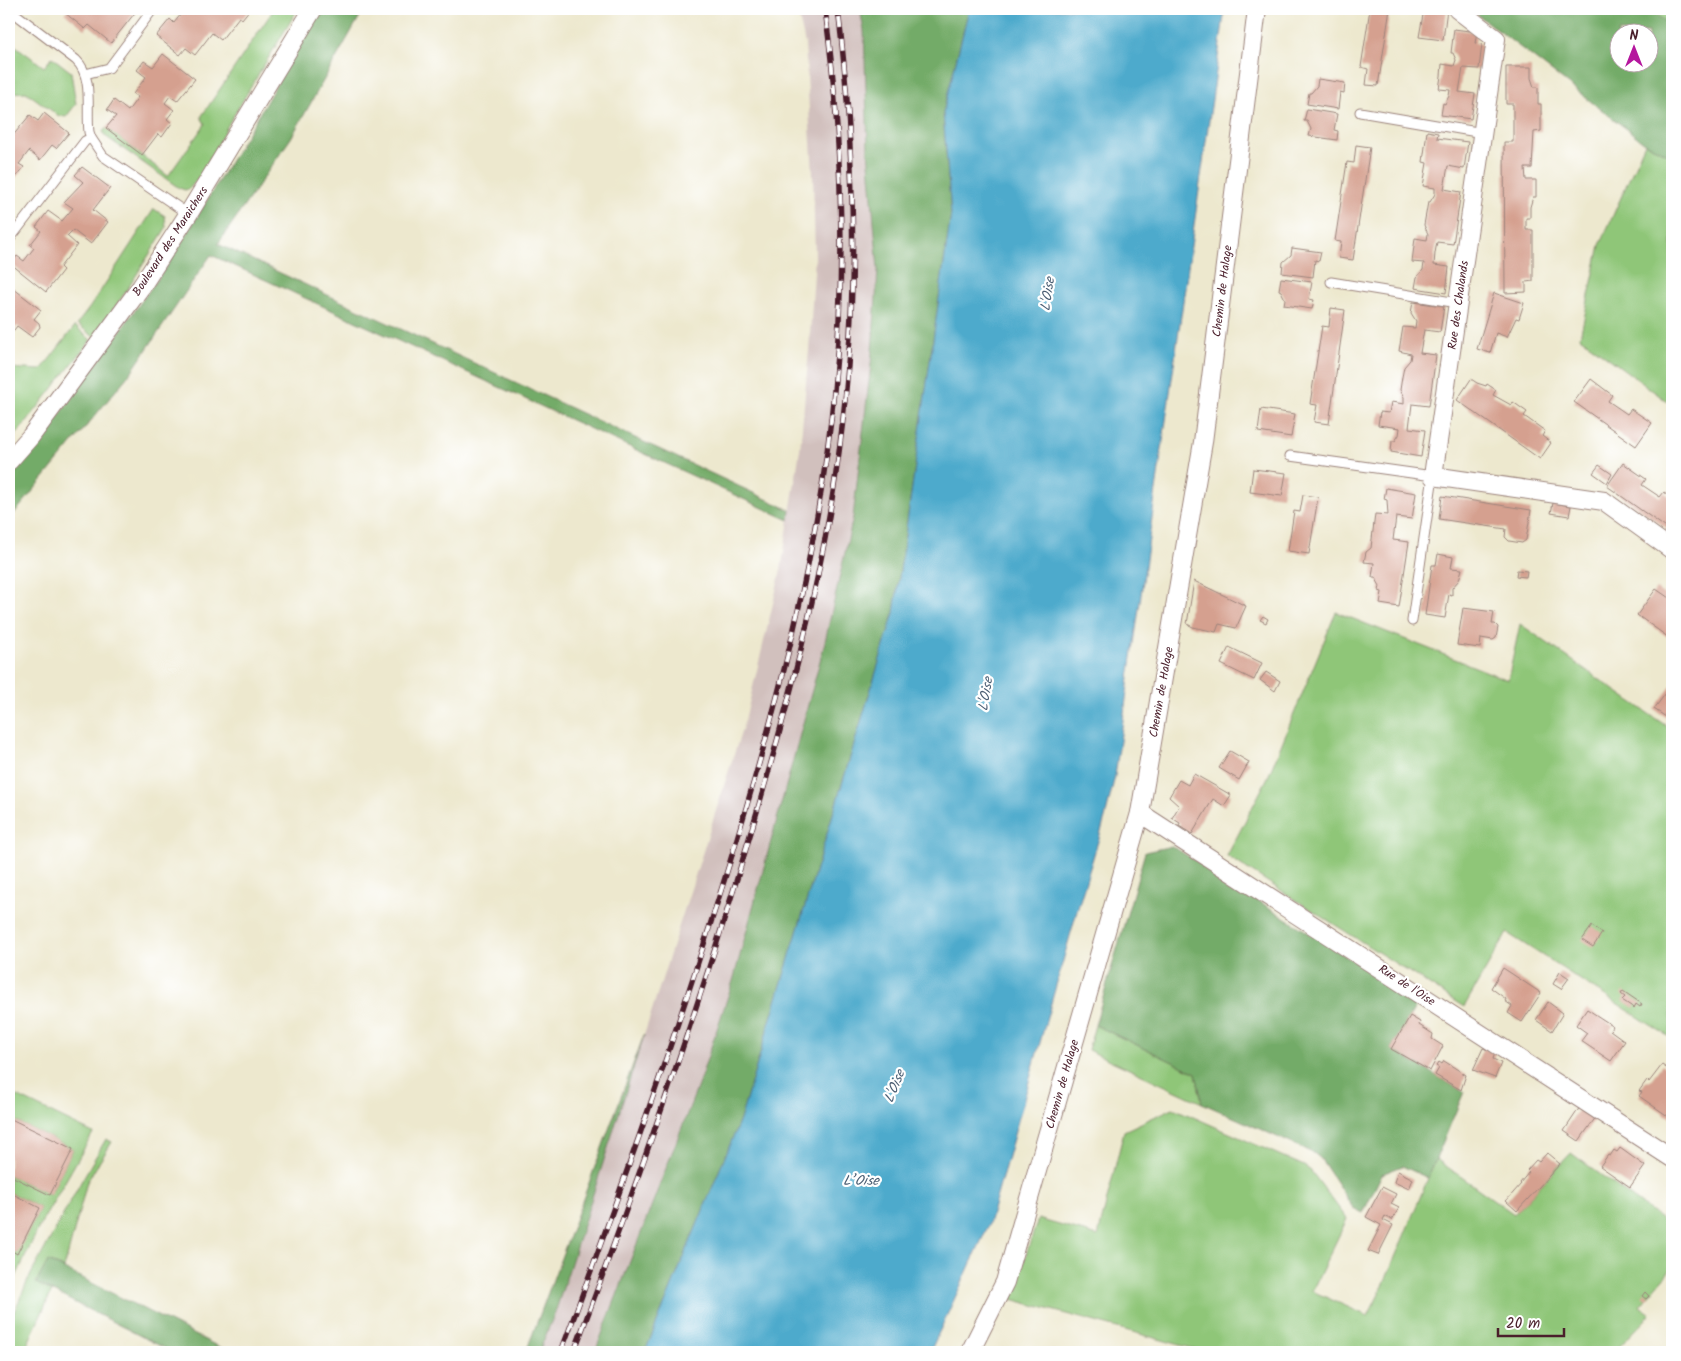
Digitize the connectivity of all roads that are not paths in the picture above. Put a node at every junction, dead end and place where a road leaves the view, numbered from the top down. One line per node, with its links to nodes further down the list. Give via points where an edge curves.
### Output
1 (9, 9): 6 (lane, via 76,60)
2 (153, 9): 6 (lane, via 109,68)
3 (313, 9): 10 (street, Boulevard des Maraichers)
4 (1257, 9): 19 (street, Chemin de Halage, via 1203,442)
5 (1457, 9): 8 (street, Rue des Chalands, via 1496,39)
6 (86, 74): 9 (lane)
7 (1360, 112): 8 (lane)
8 (1483, 133): 13 (street, Rue des Chalands)
9 (91, 138): 10 (lane, via 103,156); 11 (lane, via 85,141)
10 (188, 214): 15 (street, Boulevard des Maraichers, via 141,287)
11 (9, 240)
12 (1331, 282): 13 (lane)
13 (1458, 303): 16 (street, Rue des Chalands)
14 (1290, 456): 16 (lane)
15 (9, 461)
16 (1433, 476): 17 (street, via 1604,502); 18 (lane, Rue des Chalands)
17 (1672, 550)
18 (1412, 621)
19 (1140, 813): 20 (street, Rue de l'Oise); 21 (street, Chemin de Halage, via 1005,1282)
20 (1672, 1158)
21 (970, 1352)

